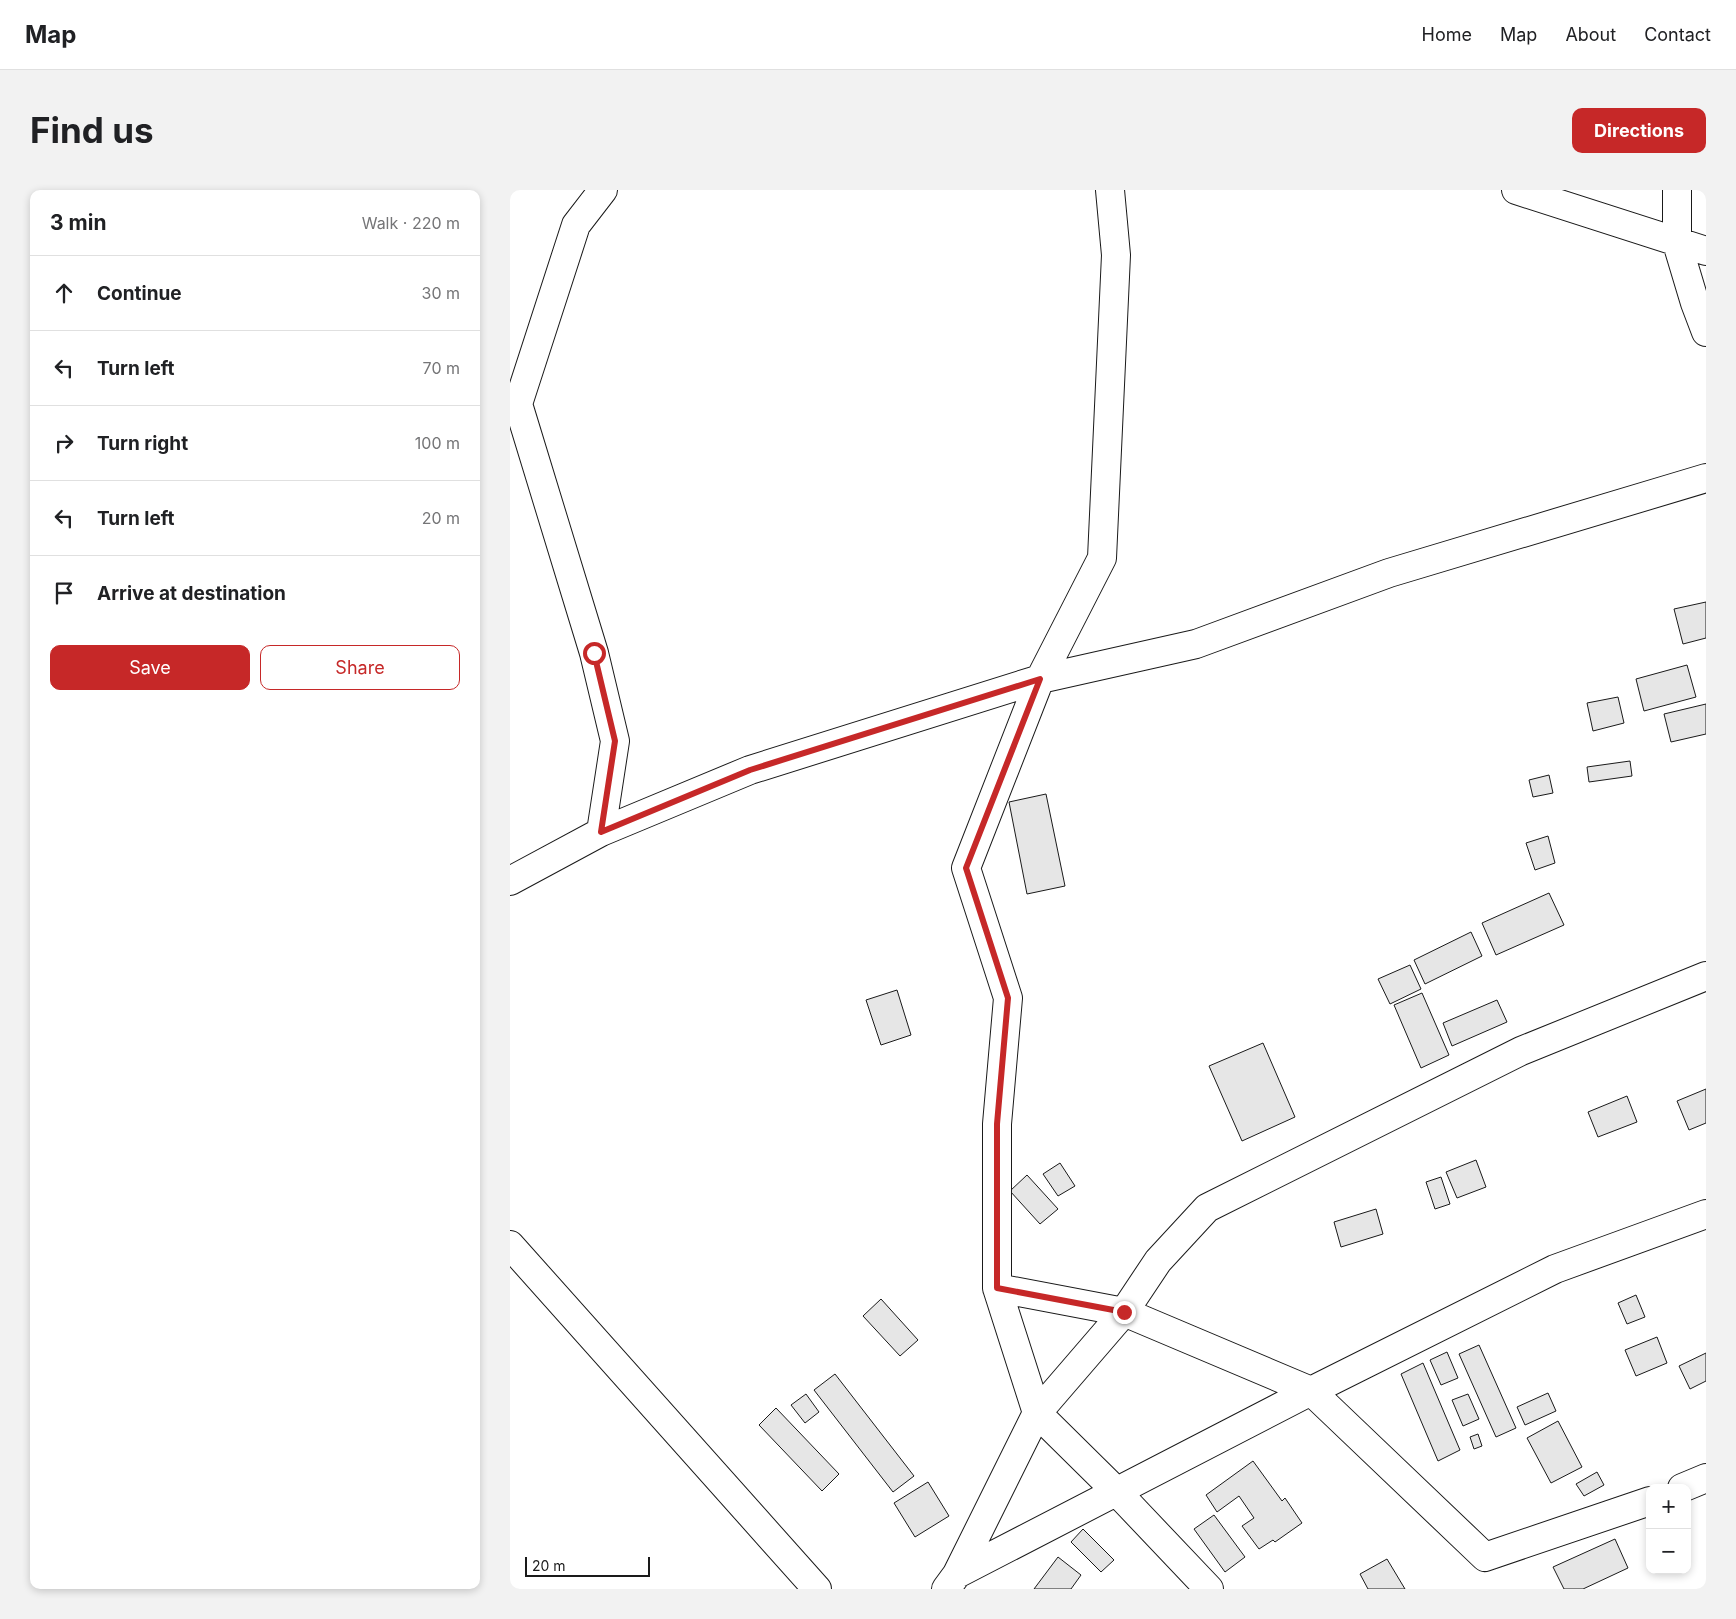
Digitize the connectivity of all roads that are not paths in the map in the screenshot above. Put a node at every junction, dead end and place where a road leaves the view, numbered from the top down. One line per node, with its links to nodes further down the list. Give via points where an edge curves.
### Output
1 (603, 190): 10 (street, via 576,225 518,404 594,653 615,741)
2 (1110, 190): 9 (street, via 1116,254 1102,558)
3 (1516, 190): 5 (street)
4 (1677, 190): 5 (street)
5 (1677, 243): 6 (street); 7 (street)
6 (1706, 251)
7 (1706, 332)
8 (1706, 478): 9 (street, via 1389,573 1196,644)
9 (1040, 679): 10 (street, via 750,770); 15 (street, via 966,868 1008,998 997,1124)
10 (601, 832): 11 (street)
11 (510, 882)
12 (1706, 976): 16 (street, via 1521,1051 1207,1208 1158,1261)
13 (1706, 1214): 17 (street, via 1555,1269)
14 (510, 1245): 24 (street)
15 (997, 1288): 16 (street); 18 (street)
16 (1124, 1312): 17 (street); 18 (street)
17 (1311, 1391): 21 (street); 22 (street, via 1485,1557)
18 (1037, 1413): 21 (street); 23 (street)
19 (1706, 1478): 20 (street)
20 (1691, 1484)
21 (1116, 1491): 23 (street); 25 (street)
22 (1646, 1502)
23 (951, 1581)
24 (817, 1589)
25 (1209, 1589)

